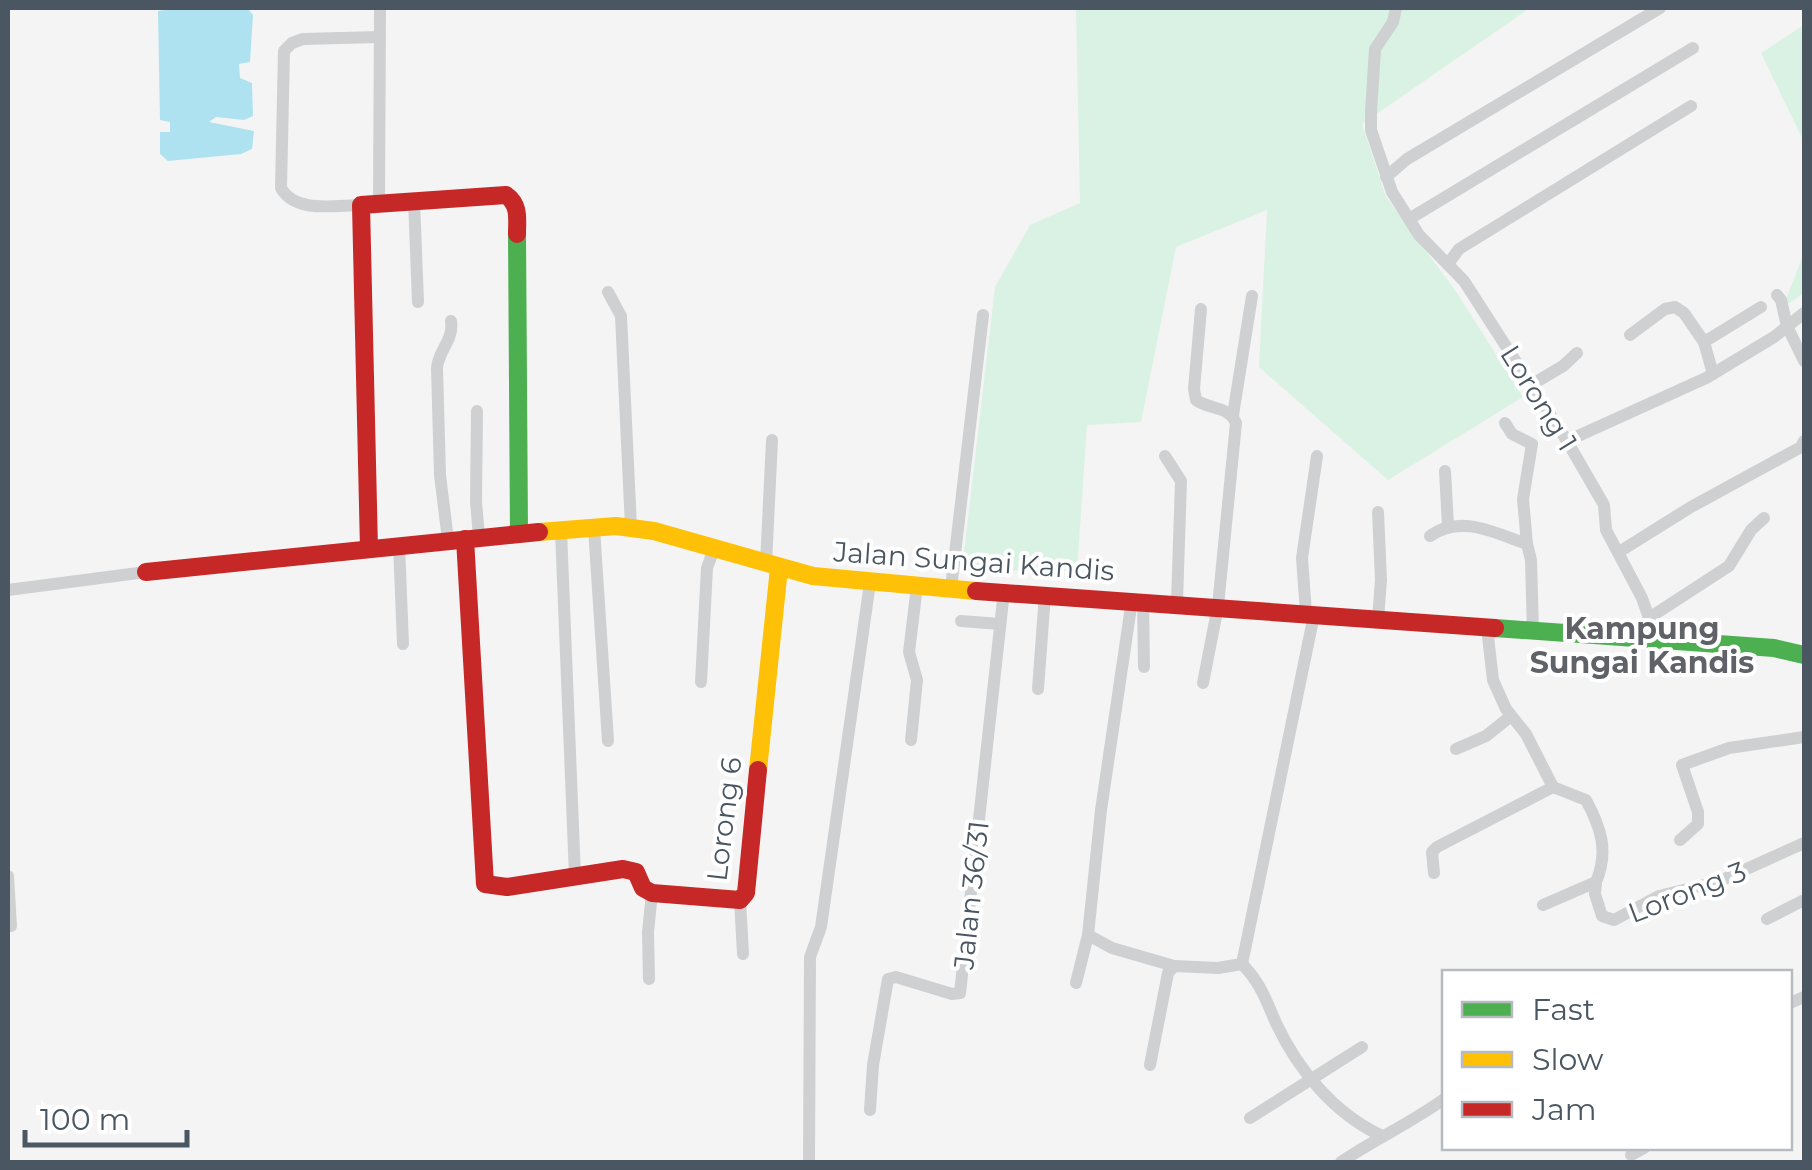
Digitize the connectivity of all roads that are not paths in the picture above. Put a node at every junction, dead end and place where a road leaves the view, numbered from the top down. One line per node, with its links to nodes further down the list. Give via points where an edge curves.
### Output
1 (380, 8): 4 (street)
2 (1396, 8): 7 (street, Lorong 1, via 1375,49 1370,112)
3 (1660, 8): 7 (street)
4 (379, 38): 9 (street); 9 (street, via 303,40 284,51 284,194 301,204)
5 (1693, 48): 10 (street)
6 (1692, 106): 11 (street, via 1460,249)
7 (1386, 178): 10 (street, Lorong 1)
8 (414, 200): 9 (street); 15 (street); 43 (street, via 506,195 517,210)
9 (370, 203): 48 (street)
10 (1409, 220): 11 (street, Lorong 1)
11 (1448, 264): 27 (street, Lorong 1)
12 (608, 292): 40 (street, via 621,316)
13 (1776, 295): 21 (street)
14 (1252, 296): 29 (street)
15 (418, 302)
16 (1761, 307): 23 (street)
17 (1201, 309): 29 (street, via 1196,400)
18 (1804, 313): 21 (street)
19 (983, 315): 55 (street)
20 (451, 321): 45 (street, via 437,368 440,474)
21 (1786, 326): 25 (street); 26 (street)
22 (1630, 335): 23 (street, via 1676,308)
23 (1704, 342): 26 (street)
24 (1578, 353): 27 (street)
25 (1804, 361)
26 (1712, 374): 32 (street)
27 (1531, 385): 32 (street, Lorong 1)
28 (477, 410): 45 (street, via 476,501)
29 (1232, 415): 61 (street)
30 (1505, 423): 46 (street, via 1532,444 1524,500)
31 (772, 440): 51 (street)
32 (1567, 441): 50 (street, Lorong 1, via 1604,506 1606,530)
33 (1804, 441): 50 (street)
34 (1165, 456): 60 (street, via 1181,481)
35 (1317, 456): 62 (street, via 1302,558)
36 (1445, 471): 39 (street)
37 (1378, 512): 64 (street)
38 (1764, 518): 63 (street, via 1729,566)
39 (1448, 526): 44 (street); 46 (street, via 1476,526)
40 (630, 527): 41 (street, Jalan Sungai Kandis); 49 (street, Jalan Sungai Kandis)
41 (594, 528): 42 (street, Jalan Sungai Kandis); 79 (street)
42 (561, 531): 43 (street, Jalan Sungai Kandis); 86 (street)
43 (518, 534): 45 (street, Jalan Sungai Kandis)
44 (1430, 536)
45 (464, 539): 47 (street, Jalan Sungai Kandis); 86 (street, via 485,884 502,888)
46 (1527, 544): 68 (street)
47 (399, 545): 48 (street, Jalan Sungai Kandis); 70 (street)
48 (369, 549): 52 (street, Jalan Sungai Kandis)
49 (714, 549): 51 (street, Jalan Sungai Kandis); 73 (street, via 707,568)
50 (1619, 552): 63 (street, Lorong 1)
51 (773, 566): 53 (street, Jalan Sungai Kandis); 90 (street, Lorong 6, via 746,894)
52 (146, 572): 56 (street)
53 (870, 582): 54 (street, Jalan Sungai Kandis); 110 (street, via 821,927 810,957)
54 (917, 586): 55 (street, Jalan Sungai Kandis); 78 (street, via 908,652 917,680)
55 (951, 588): 57 (street, Jalan Sungai Kandis)
56 (8, 590)
57 (1004, 591): 58 (street, Jalan Sungai Kandis); 66 (street, Jalan 36/31)
58 (1045, 594): 59 (street, Jalan Sungai Kandis); 75 (street)
59 (1137, 600): 60 (street, Jalan Sungai Kandis); 72 (street); 95 (street, via 1101,810)
60 (1177, 602): 61 (street, Jalan Sungai Kandis)
61 (1218, 606): 62 (street, Jalan Sungai Kandis); 74 (street)
62 (1310, 614): 64 (street, Jalan Sungai Kandis); 97 (street)
63 (1649, 618): 69 (street, Lorong 1)
64 (1378, 619): 67 (street, Jalan Sungai Kandis)
65 (960, 621): 66 (street)
66 (1000, 624): 105 (street, Jalan 36/31, via 960,993 888,979)
67 (1487, 628): 68 (street, Jalan Sungai Kandis); 76 (street, Lorong 3, via 1493,680)
68 (1533, 632): 69 (street, Jalan Sungai Kandis)
69 (1649, 640): 71 (street, Jalan Sungai Kandis)
70 (403, 644)
71 (1804, 656)
72 (1144, 667)
73 (701, 682)
74 (1203, 683)
75 (1038, 689)
76 (1510, 716): 80 (street); 81 (street, Lorong 3)
77 (1804, 737): 82 (street, via 1729,748 1682,765 1698,824)
78 (912, 740)
79 (608, 741)
80 (1456, 749)
81 (1553, 786): 84 (street, via 1438,847 1432,852); 87 (street, Lorong 3, via 1586,800 1596,818 1605,852)
82 (1680, 840)
83 (1804, 843): 87 (street, Lorong 3, via 1720,881 1658,896 1614,920 1602,916)
84 (1434, 873)
85 (8, 876): 89 (street)
86 (576, 876): 88 (street, Lorong 6, via 626,868)
87 (1596, 882): 92 (street, Lorong 3)
88 (652, 892): 90 (street, Lorong 6); 99 (street)
89 (8, 894): 94 (street)
90 (740, 900): 96 (street)
91 (1804, 900): 93 (street)
92 (1543, 906)
93 (1767, 919)
94 (11, 926)
95 (1088, 935): 98 (street); 100 (street)
96 (744, 954)
97 (1242, 964): 98 (street); 103 (street, via 1256,977)
98 (1174, 966): 102 (street)
99 (648, 979)
100 (1076, 983)
101 (1362, 1047): 103 (street)
102 (1150, 1065)
103 (1311, 1079): 106 (street); 107 (street)
104 (1442, 1100): 108 (street)
105 (870, 1110)
106 (1250, 1118)
107 (1366, 1128): 108 (street); 109 (street)
108 (1380, 1136): 109 (street)
109 (1368, 1144): 111 (street)
110 (809, 1162)
111 (1340, 1162)

